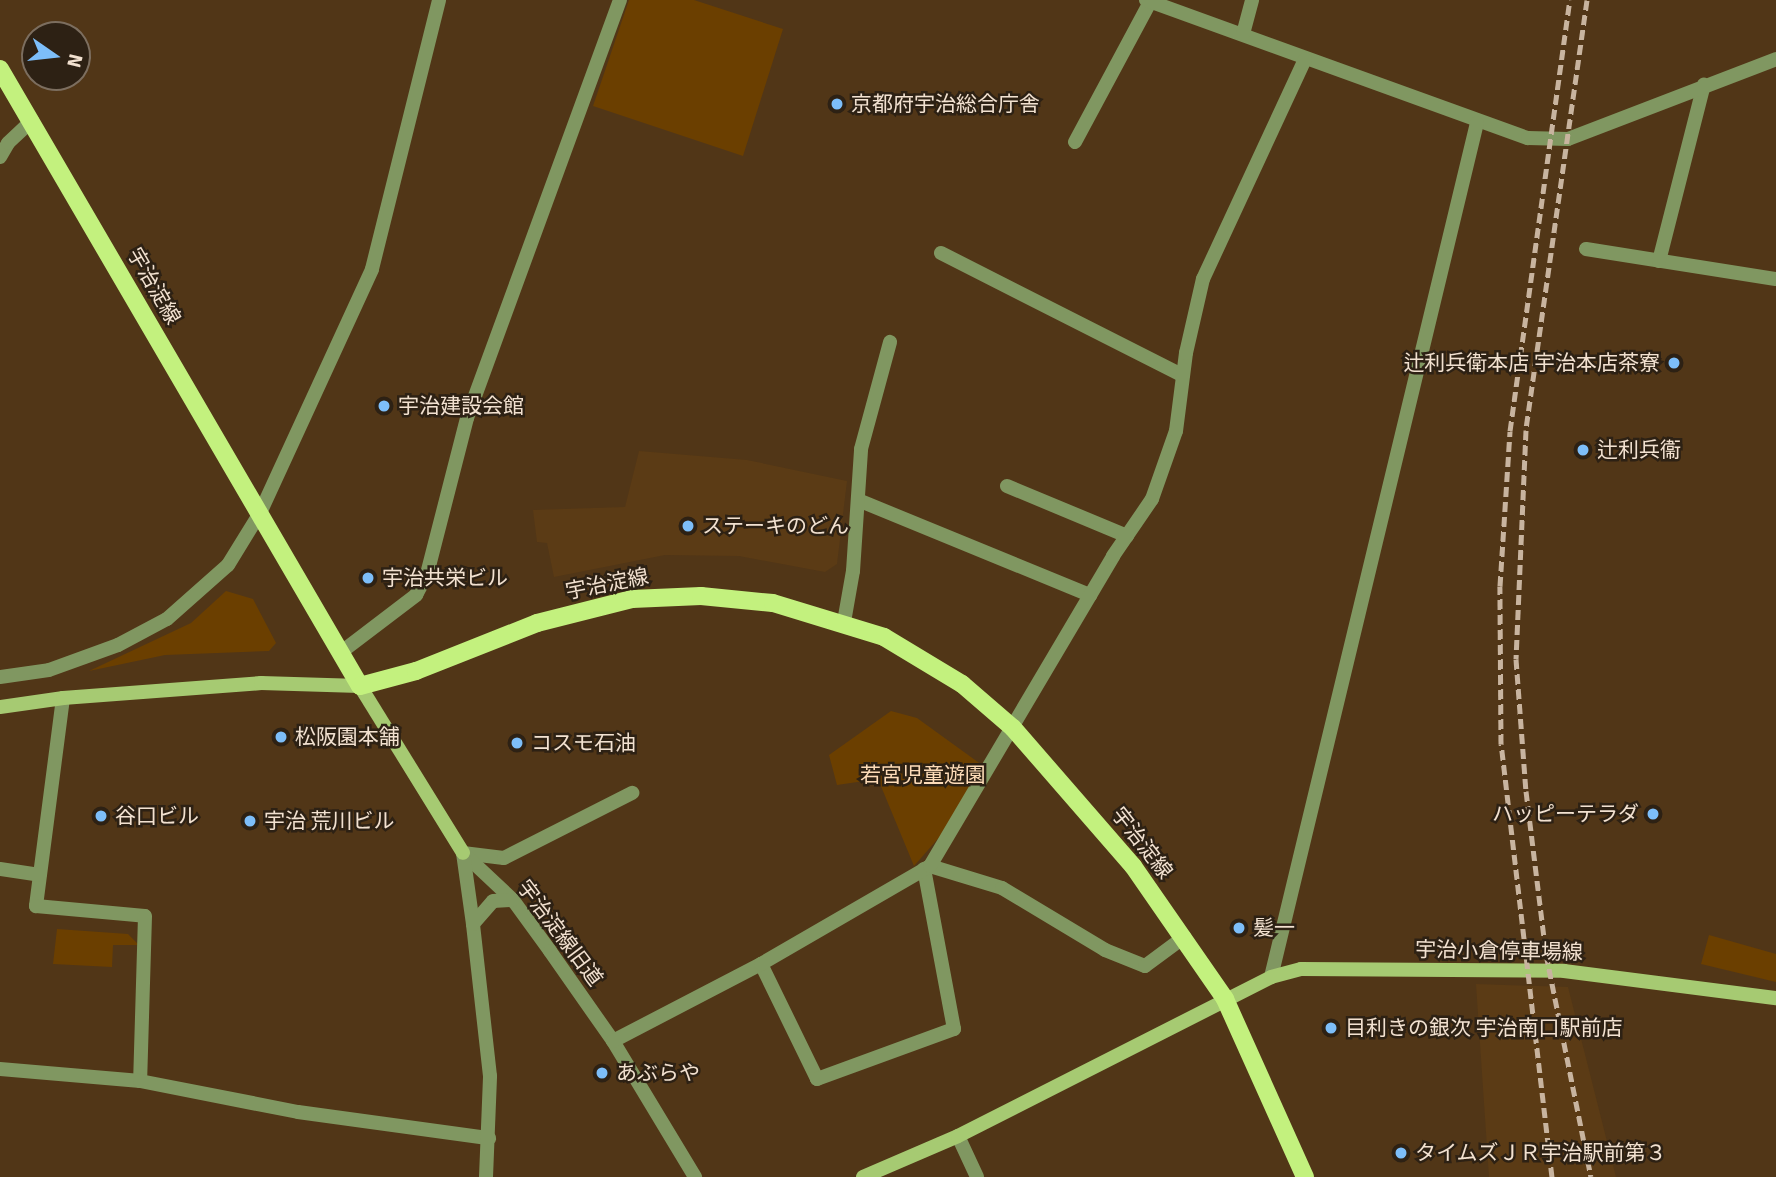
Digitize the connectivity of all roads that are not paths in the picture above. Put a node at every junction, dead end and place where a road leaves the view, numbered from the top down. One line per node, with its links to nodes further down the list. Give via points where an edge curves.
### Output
1 (439, 0): 22 (street, via 372,269)
2 (620, 0): 26 (street, via 467,418 427,574 416,594)
3 (1252, 0): 5 (street)
4 (1148, 1): 5 (street); 12 (street)
5 (1242, 34): 6 (street)
6 (1305, 59): 11 (street); 19 (street, via 1203,279)
7 (1776, 59): 9 (street)
8 (0, 69): 10 (main road, 宇治淀線)
9 (1704, 85): 11 (street, via 1568,139 1528,138); 16 (street)
10 (32, 121): 13 (street); 22 (main road, 宇治淀線)
11 (1477, 123): 41 (street)
12 (1075, 142)
13 (0, 157)
14 (1586, 249): 16 (street)
15 (941, 253): 19 (street)
16 (1659, 261): 17 (street)
17 (1776, 279)
18 (890, 342): 21 (street, via 860,449)
19 (1183, 376): 23 (street, via 1176,430 1152,499)
20 (1007, 486): 23 (street)
21 (858, 500): 24 (street); 25 (street)
22 (260, 513): 26 (main road, 宇治淀線); 27 (street, via 228,565 167,619 118,645 49,670)
23 (1127, 536): 24 (street)
24 (1090, 595): 31 (street)
25 (844, 622): 28 (main road, 宇治淀線, via 737,598 622,600 537,623 416,671); 31 (main road, 宇治淀線, via 925,660)
26 (340, 653): 28 (main road, 宇治淀線)
27 (0, 677)
28 (360, 686): 29 (street, via 261,683); 33 (street, 宇治淀線旧道)
29 (63, 698): 30 (street); 36 (street)
30 (0, 707)
31 (1013, 728): 34 (street); 39 (main road, 宇治淀線, via 1133,866)
32 (632, 793): 33 (street, via 505,858)
33 (463, 853): 37 (street, 宇治淀線旧道); 38 (street)
34 (927, 868): 39 (street, via 1002,888 1105,950 1145,967); 40 (street); 40 (street, via 954,1030 817,1079)
35 (0, 869): 36 (street)
36 (40, 875): 46 (street, via 36,906 145,915)
37 (513, 900): 38 (street, via 493,901); 44 (street, 宇治淀線旧道)
38 (473, 925): 48 (street, via 491,1076)
39 (1184, 937): 43 (main road, 宇治淀線)
40 (761, 964): 44 (street)
41 (1270, 977): 42 (street, 宇治小倉停車場線, via 1301,969 1563,971); 43 (street, 宇治小倉停車場線)
42 (1776, 998)
43 (1225, 999): 47 (street, 宇治小倉停車場線); 53 (main road, 宇治淀線)
44 (613, 1041): 50 (street, 宇治淀線旧道)
45 (0, 1069): 46 (street)
46 (140, 1081): 48 (street, via 298,1112)
47 (958, 1136): 51 (street, 宇治小倉停車場線); 52 (street)
48 (489, 1138): 49 (street)
49 (486, 1177)
50 (695, 1177)
51 (863, 1177)
52 (977, 1177)
53 (1305, 1177)

